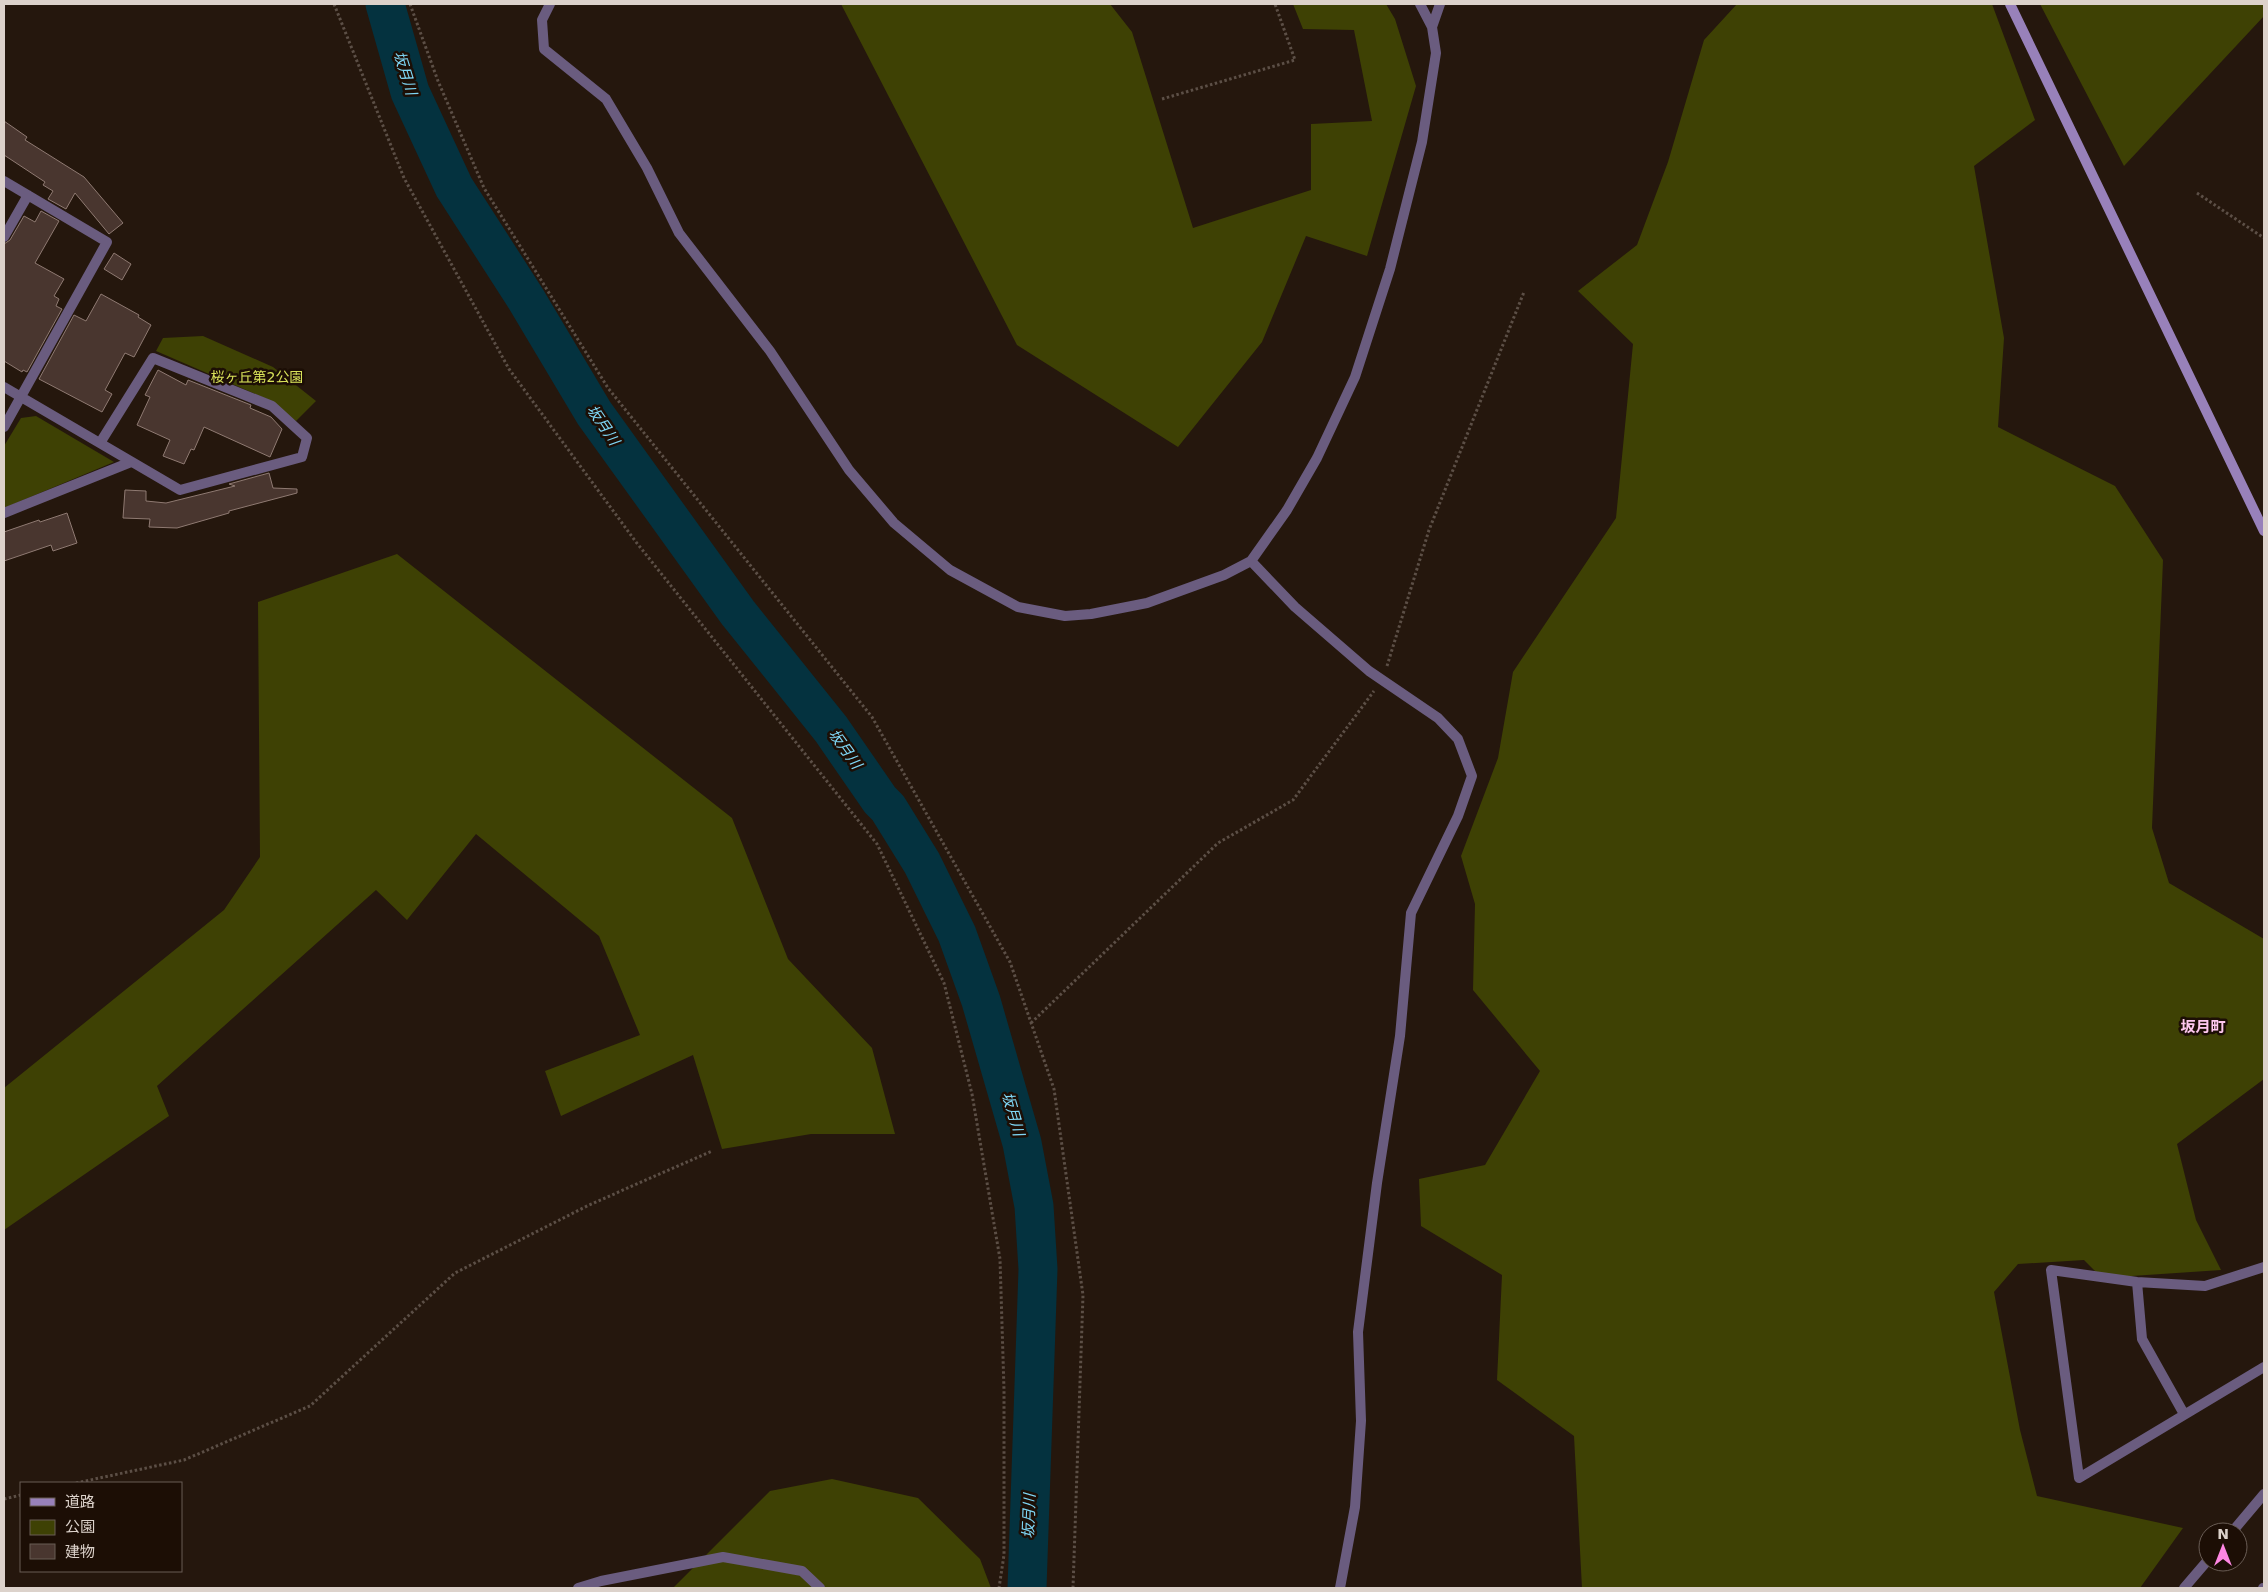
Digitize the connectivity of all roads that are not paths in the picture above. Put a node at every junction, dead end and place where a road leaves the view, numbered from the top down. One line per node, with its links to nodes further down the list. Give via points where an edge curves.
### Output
1 (550, 4): 16 (street, via 542,20 544,49 606,99 647,168 679,233 770,351 849,470 894,523 950,570 1018,607 1065,616 1148,603 1224,575)
2 (1420, 4): 5 (street)
3 (1440, 4): 5 (street)
4 (2010, 4): 15 (street)
5 (1432, 27): 16 (street, via 1436,53 1422,142 1390,269 1355,377 1317,458 1287,510)
6 (4, 181): 7 (street)
7 (28, 195): 8 (street); 10 (street, via 107,242)
8 (4, 237)
9 (4, 386): 10 (street)
10 (21, 397): 11 (street); 12 (street)
11 (4, 427)
12 (100, 443): 13 (street); 13 (street, via 153,358 272,406 307,438 302,457 180,490)
13 (132, 462): 14 (street)
14 (4, 513)
15 (2264, 531)
16 (1251, 561): 26 (street, via 1294,607 1369,671 1438,718 1458,739 1472,776 1458,816 1411,913 1400,1036 1358,1332 1361,1421 1356,1497)
17 (2264, 1267): 18 (street, via 2205,1286)
18 (2137, 1282): 20 (street, via 2142,1339); 20 (street, via 2051,1270 2079,1478)
19 (2264, 1367): 20 (street)
20 (2184, 1414)
21 (2264, 1494): 22 (street)
22 (2240, 1522)
23 (2198, 1572): 27 (street)
24 (578, 1588): 25 (street, via 723,1558 802,1572)
25 (820, 1588)
26 (1340, 1588)
27 (2184, 1588)

